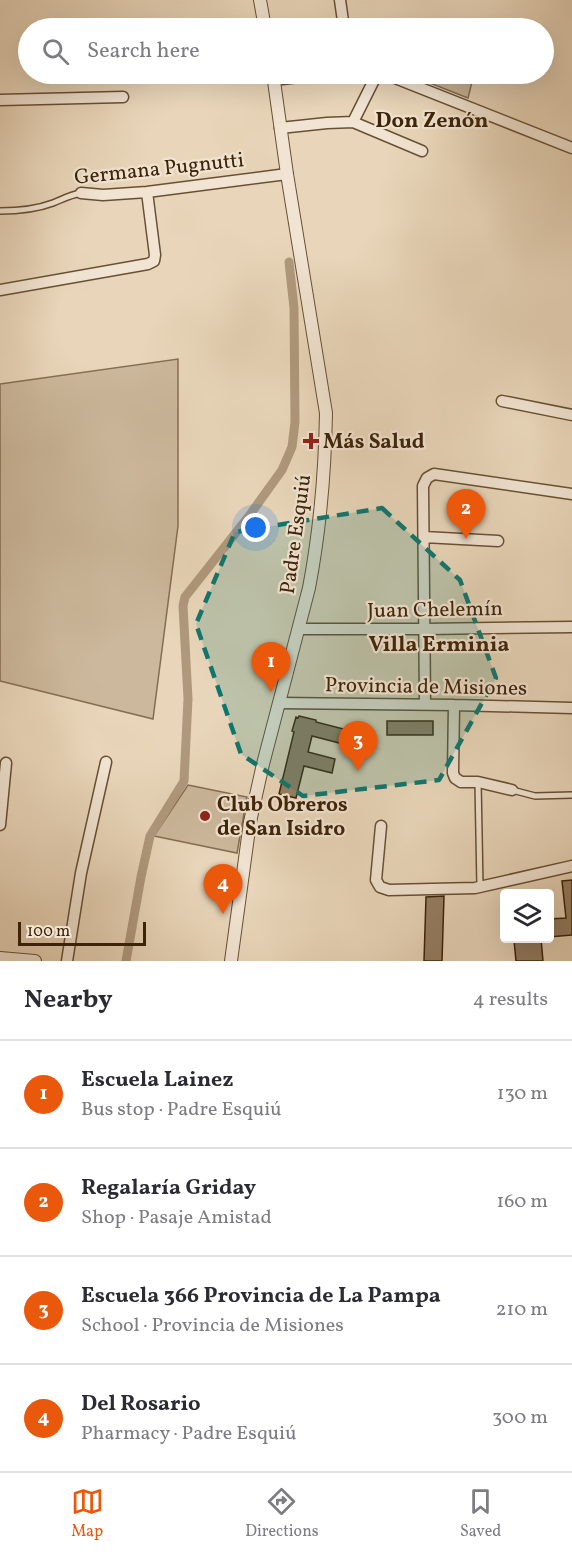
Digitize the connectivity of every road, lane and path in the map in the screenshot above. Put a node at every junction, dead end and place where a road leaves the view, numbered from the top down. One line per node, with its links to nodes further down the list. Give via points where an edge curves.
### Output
1 (260, 0): 3 (street)
2 (340, 0): 4 (street)
3 (263, 18)
4 (343, 18)
5 (274, 84): 11 (street, Padre Esquiú)
6 (372, 84): 10 (street)
7 (410, 84): 12 (street)
8 (123, 97): 9 (street)
9 (0, 100)
10 (354, 122): 11 (street); 13 (street)
11 (280, 128): 14 (street, Padre Esquiú)
12 (572, 148)
13 (422, 151)
14 (287, 174): 15 (street, Germana Pugnutti); 25 (street, Padre Esquiú, via 326,413 315,551)
15 (147, 192): 16 (street, Germana Pugnutti); 18 (street, via 154,261)
16 (81, 193): 17 (lane, Germana Pugnutti, via 52,204)
17 (0, 212)
18 (0, 290)
19 (502, 401): 20 (street)
20 (572, 415)
21 (572, 494): 22 (street, via 434,474 423,486)
22 (424, 537): 23 (street); 26 (street)
23 (498, 542)
24 (572, 627): 26 (street, Juan Chelemín)
25 (299, 629): 26 (street, Juan Chelemín); 27 (street, Padre Esquiú)
26 (425, 629): 28 (street)
27 (279, 703): 28 (street, Provincia de Misiones); 43 (street, Padre Esquiú, via 250,822)
28 (425, 704): 29 (street, Provincia de Misiones)
29 (454, 705): 30 (street, Provincia de Misiones); 33 (street, via 453,773 460,782)
30 (572, 708)
31 (106, 762): 42 (street, via 81,873)
32 (6, 763): 36 (street)
33 (478, 782): 34 (street); 39 (lane)
34 (512, 790): 35 (lane, via 536,796)
35 (572, 795)
36 (0, 825)
37 (381, 826): 39 (street, via 376,880 380,887)
38 (572, 866): 39 (street)
39 (480, 887)
40 (0, 958): 41 (street)
41 (35, 961)
42 (67, 961)
43 (231, 961)

